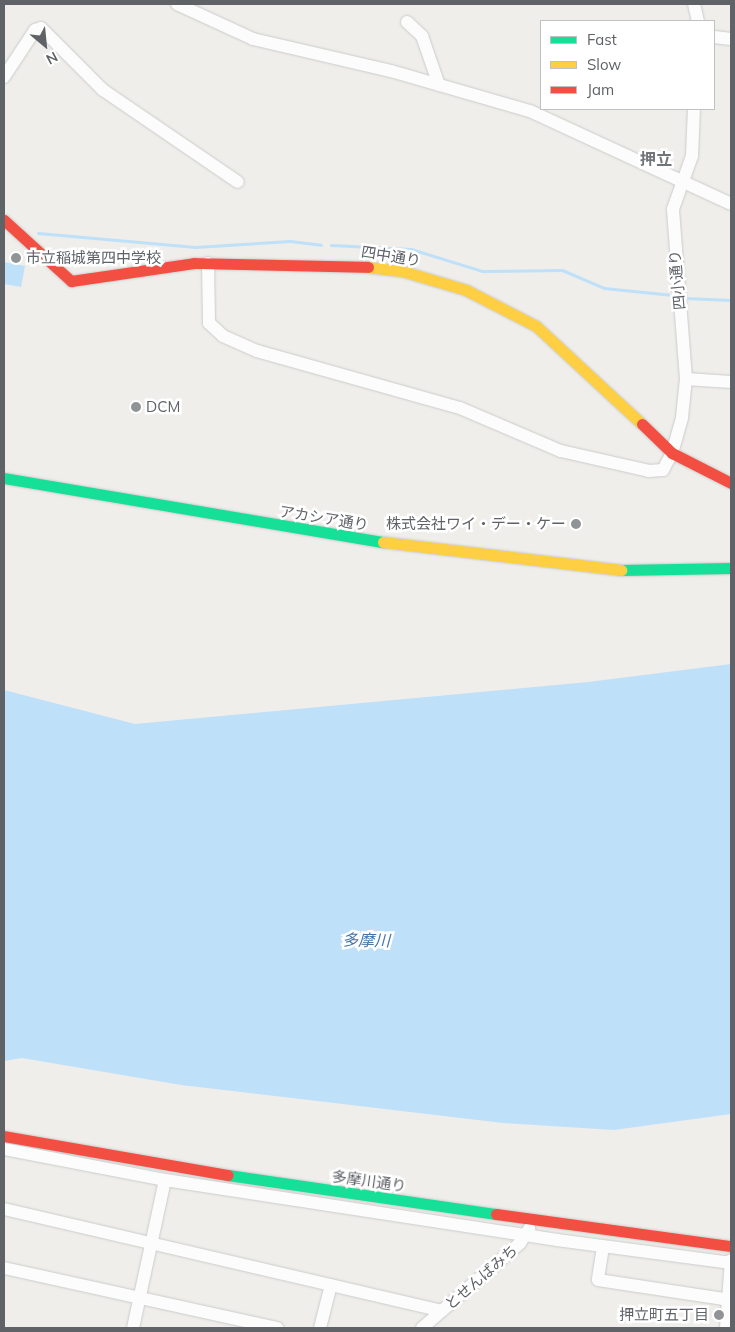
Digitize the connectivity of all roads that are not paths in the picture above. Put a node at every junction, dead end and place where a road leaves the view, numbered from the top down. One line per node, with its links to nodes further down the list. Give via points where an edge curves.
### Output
1 (177, 4): 8 (street, via 253,39)
2 (694, 4): 3 (street)
3 (698, 20)
4 (407, 22): 8 (street, via 422,36)
5 (715, 37): 6 (street)
6 (731, 39)
7 (4, 77): 11 (street, via 35,30 41,28 103,90)
8 (439, 85): 10 (street, via 530,111)
9 (694, 110): 10 (street, 四小通り, via 692,156)
10 (682, 181): 12 (street); 15 (street, 四小通り, via 672,209)
11 (238, 182)
12 (731, 204)
13 (4, 220): 14 (street, 四中通り, via 71,281 84,282 143,269)
14 (208, 263): 17 (street, 四中通り, via 355,266 402,272 466,290 536,326); 17 (street, via 210,324 223,336 257,351 460,408 561,452 649,470 663,470)
15 (686, 379): 16 (street); 17 (street, 四小通り, via 682,418)
16 (731, 382)
17 (672, 454): 19 (street, 四中通り)
18 (4, 478): 20 (street, アカシア通り, via 441,551 625,570)
19 (731, 483)
20 (731, 568)
21 (4, 1136): 25 (street, 多摩川通り, via 254,1180)
22 (4, 1149): 23 (street)
23 (165, 1180): 26 (street); 27 (street)
24 (4, 1210): 27 (street)
25 (531, 1220): 26 (street, とせんばみち); 28 (street, 多摩川通り)
26 (528, 1234): 29 (street); 35 (street, とせんばみち)
27 (152, 1244): 32 (street); 33 (street)
28 (731, 1246)
29 (603, 1247): 30 (street); 34 (street, via 598,1280)
30 (731, 1262): 34 (street)
31 (4, 1268): 33 (street)
32 (331, 1284): 35 (street); 38 (street)
33 (140, 1299): 36 (street); 37 (street)
34 (729, 1300): 40 (street)
35 (441, 1311): 39 (street, とせんばみち)
36 (133, 1328)
37 (277, 1328)
38 (320, 1328)
39 (422, 1328)
40 (726, 1328)

